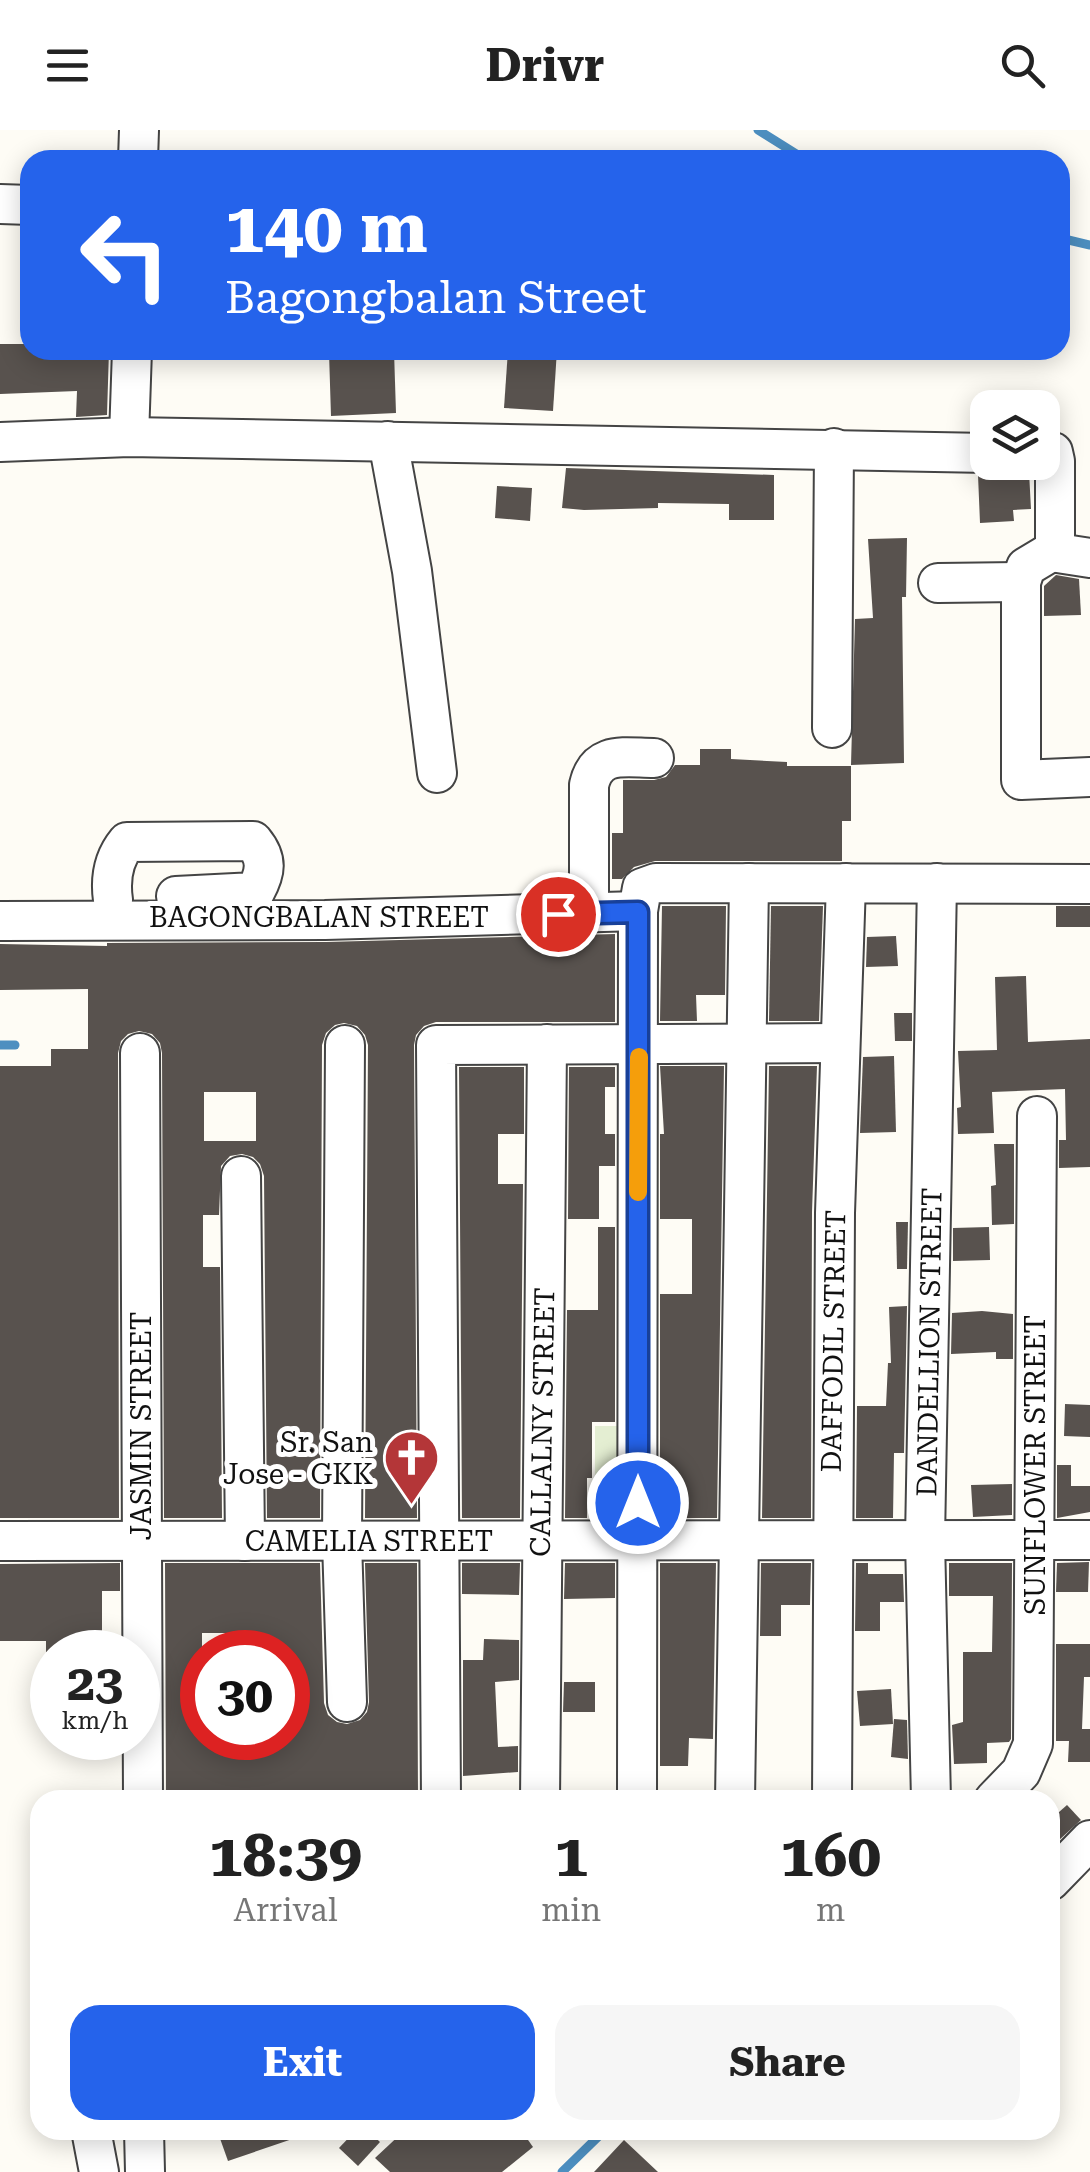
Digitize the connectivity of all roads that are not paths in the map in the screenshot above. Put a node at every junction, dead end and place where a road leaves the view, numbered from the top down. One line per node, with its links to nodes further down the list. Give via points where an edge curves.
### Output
1 (132, 360): 2 (street)
2 (129, 437): 3 (street); 4 (street)
3 (388, 441): 5 (street); 14 (street)
4 (0, 442)
5 (834, 448): 6 (street); 12 (street)
6 (970, 452)
7 (1063, 458): 8 (street)
8 (1051, 552): 9 (street); 10 (street, via 1026,567)
9 (1090, 558)
10 (1022, 582): 11 (street); 15 (street, via 1021,780)
11 (938, 583)
12 (832, 728)
13 (654, 758): 23 (street, via 616,758 593,770)
14 (437, 773)
15 (1090, 778)
16 (749, 883): 17 (street); 22 (street, via 650,884 642,888); 25 (street)
17 (846, 883): 18 (street); 26 (street, DAFFODIL STREET)
18 (937, 883): 19 (street); 34 (street, DANDELLION STREET)
19 (1090, 884)
20 (112, 900): 21 (street)
21 (0, 911)
22 (638, 912): 23 (street, BAGONGBALAN STREET); 28 (street)
23 (589, 913): 24 (street, BAGONGBALAN STREET)
24 (0, 922)
25 (745, 1043): 26 (street); 28 (street); 43 (street)
26 (840, 1043): 33 (street, DAFFODIL STREET)
27 (547, 1044): 28 (street); 40 (street, via 436,1045); 41 (street, CALLALNY STREET)
28 (639, 1044): 42 (street)
29 (345, 1045): 39 (street)
30 (140, 1053): 37 (street, JASMIN STREET)
31 (1037, 1116): 35 (street, SUNFLOWER STREET)
32 (241, 1176): 38 (street)
33 (831, 1540): 34 (street); 43 (street, CAMELIA STREET); 51 (street, DAFFODIL STREET)
34 (925, 1540): 35 (street); 52 (street, DANDELLION STREET)
35 (1033, 1540): 36 (street); 53 (street, SUNFLOWER STREET, via 1033,1744)
36 (1090, 1540)
37 (142, 1541): 38 (street, CAMELIA STREET); 44 (street, CAMELIA STREET); 46 (street, JASMIN STREET)
38 (246, 1541): 39 (street, CAMELIA STREET)
39 (342, 1541): 40 (street, CAMELIA STREET); 45 (street)
40 (439, 1541): 41 (street, CAMELIA STREET); 47 (street)
41 (541, 1541): 42 (street, CAMELIA STREET); 48 (street, CALLALNY STREET)
42 (638, 1541): 43 (street, CAMELIA STREET); 49 (street)
43 (738, 1541): 50 (street)
44 (0, 1542)
45 (347, 1702)
46 (143, 1790)
47 (441, 1790)
48 (540, 1790)
49 (637, 1790)
50 (735, 1790)
51 (832, 1790)
52 (931, 1790)
53 (1004, 1790)
54 (1090, 1840): 55 (street)
55 (1060, 1871)
56 (94, 2140): 58 (street)
57 (144, 2140): 59 (street)
58 (99, 2172)
59 (145, 2172)

